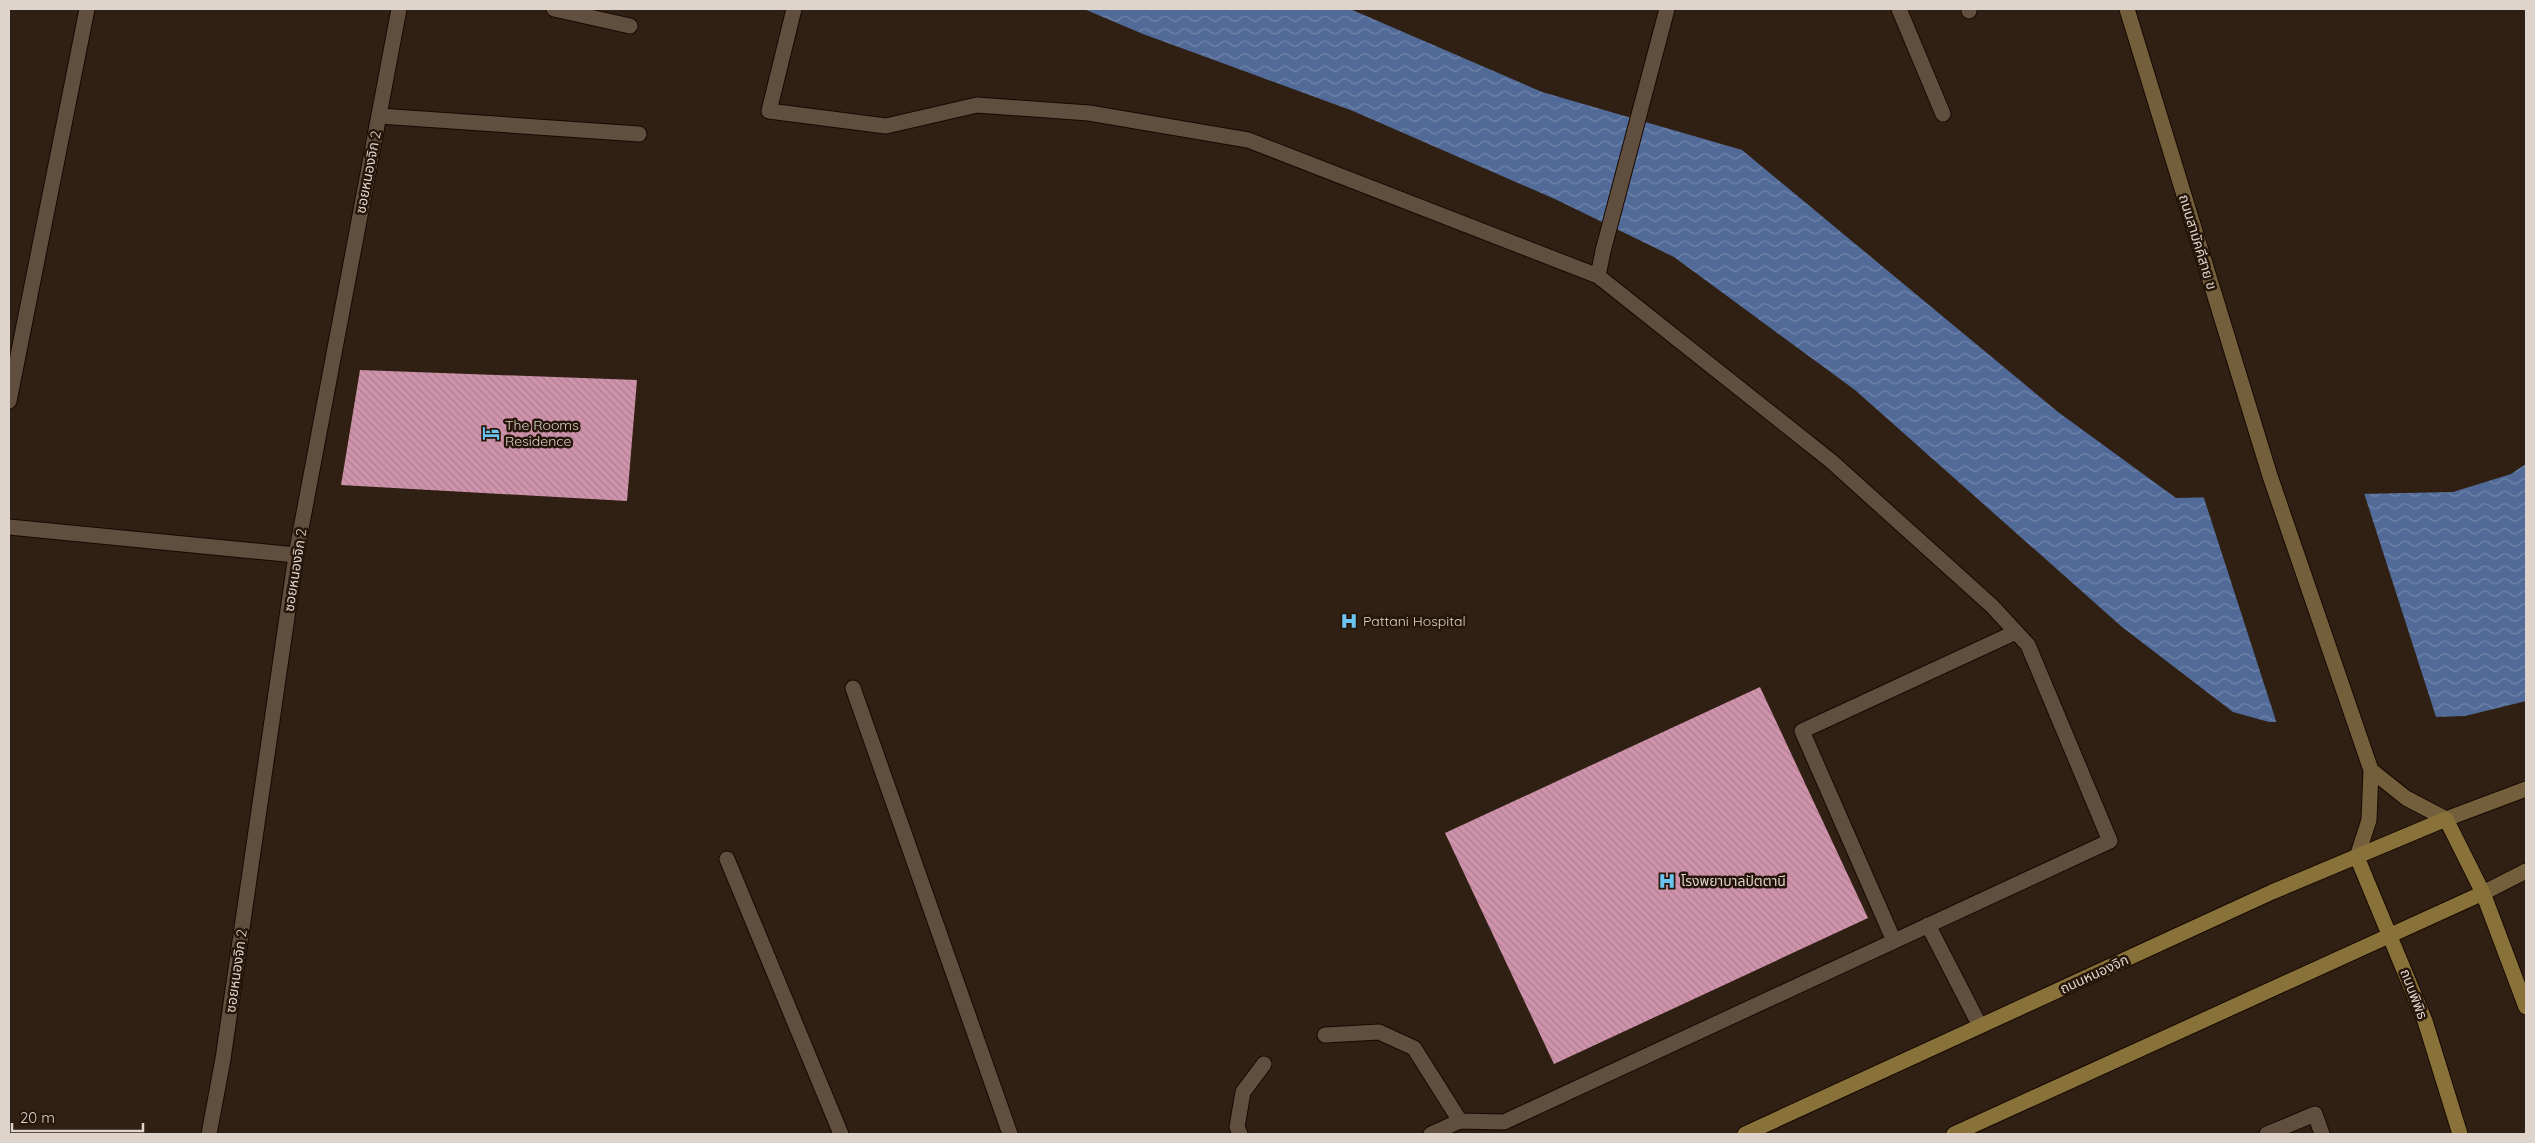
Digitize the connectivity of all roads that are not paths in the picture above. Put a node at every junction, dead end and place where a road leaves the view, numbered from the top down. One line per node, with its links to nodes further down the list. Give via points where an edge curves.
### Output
1 (87, 9): 13 (street)
2 (399, 9): 10 (street, ซอยหนองจิก 2)
3 (554, 9): 8 (street)
4 (794, 9): 12 (street, via 769,111 886,126 977,105 1088,113 1248,140)
5 (1666, 9): 12 (street)
6 (1899, 9): 9 (street)
7 (2127, 9): 18 (main road, ถนนสามัคคีสาย ข, via 2270,476)
8 (630, 26)
9 (1943, 114)
10 (379, 116): 11 (street); 15 (street, ซอยหนองจิก 2)
11 (639, 134)
12 (1598, 276): 16 (street, via 1831,462 1992,606)
13 (9, 401)
14 (9, 527): 15 (street)
15 (296, 555): 33 (street, ซอยหนองจิก 2)
16 (2016, 632): 25 (street, via 2028,645 2110,841); 27 (street, via 1802,731)
17 (853, 688): 35 (street)
18 (2371, 770): 20 (main road, via 2406,798); 21 (main road, via 2369,820)
19 (2526, 788): 20 (main road)
20 (2446, 819): 21 (main road, ถนนหนองจิก); 24 (main road)
21 (2357, 857): 26 (main road, ถนนพิพิธ); 29 (main road, ถนนหนองจิก, via 2272,892)
22 (727, 860): 34 (street)
23 (2526, 871): 24 (main road)
24 (2483, 893): 26 (main road); 28 (main road)
25 (1928, 925): 27 (street); 29 (street)
26 (2390, 933): 39 (main road); 42 (main road, ถนนพิพิธ, via 2425,1021)
27 (1894, 941): 32 (street, via 1504,1122)
28 (2526, 1007)
29 (1980, 1026): 38 (main road, ถนนหนองจิก)
30 (1325, 1035): 32 (street, via 1378,1032 1414,1048)
31 (1264, 1064): 36 (street, via 1242,1092 1237,1126)
32 (1460, 1122): 37 (street)
33 (209, 1134)
34 (841, 1134)
35 (1010, 1134)
36 (1240, 1134)
37 (1431, 1134)
38 (1745, 1134)
39 (1954, 1134)
40 (2267, 1134): 41 (street, via 2315,1114)
41 (2322, 1134)
42 (2460, 1134)

